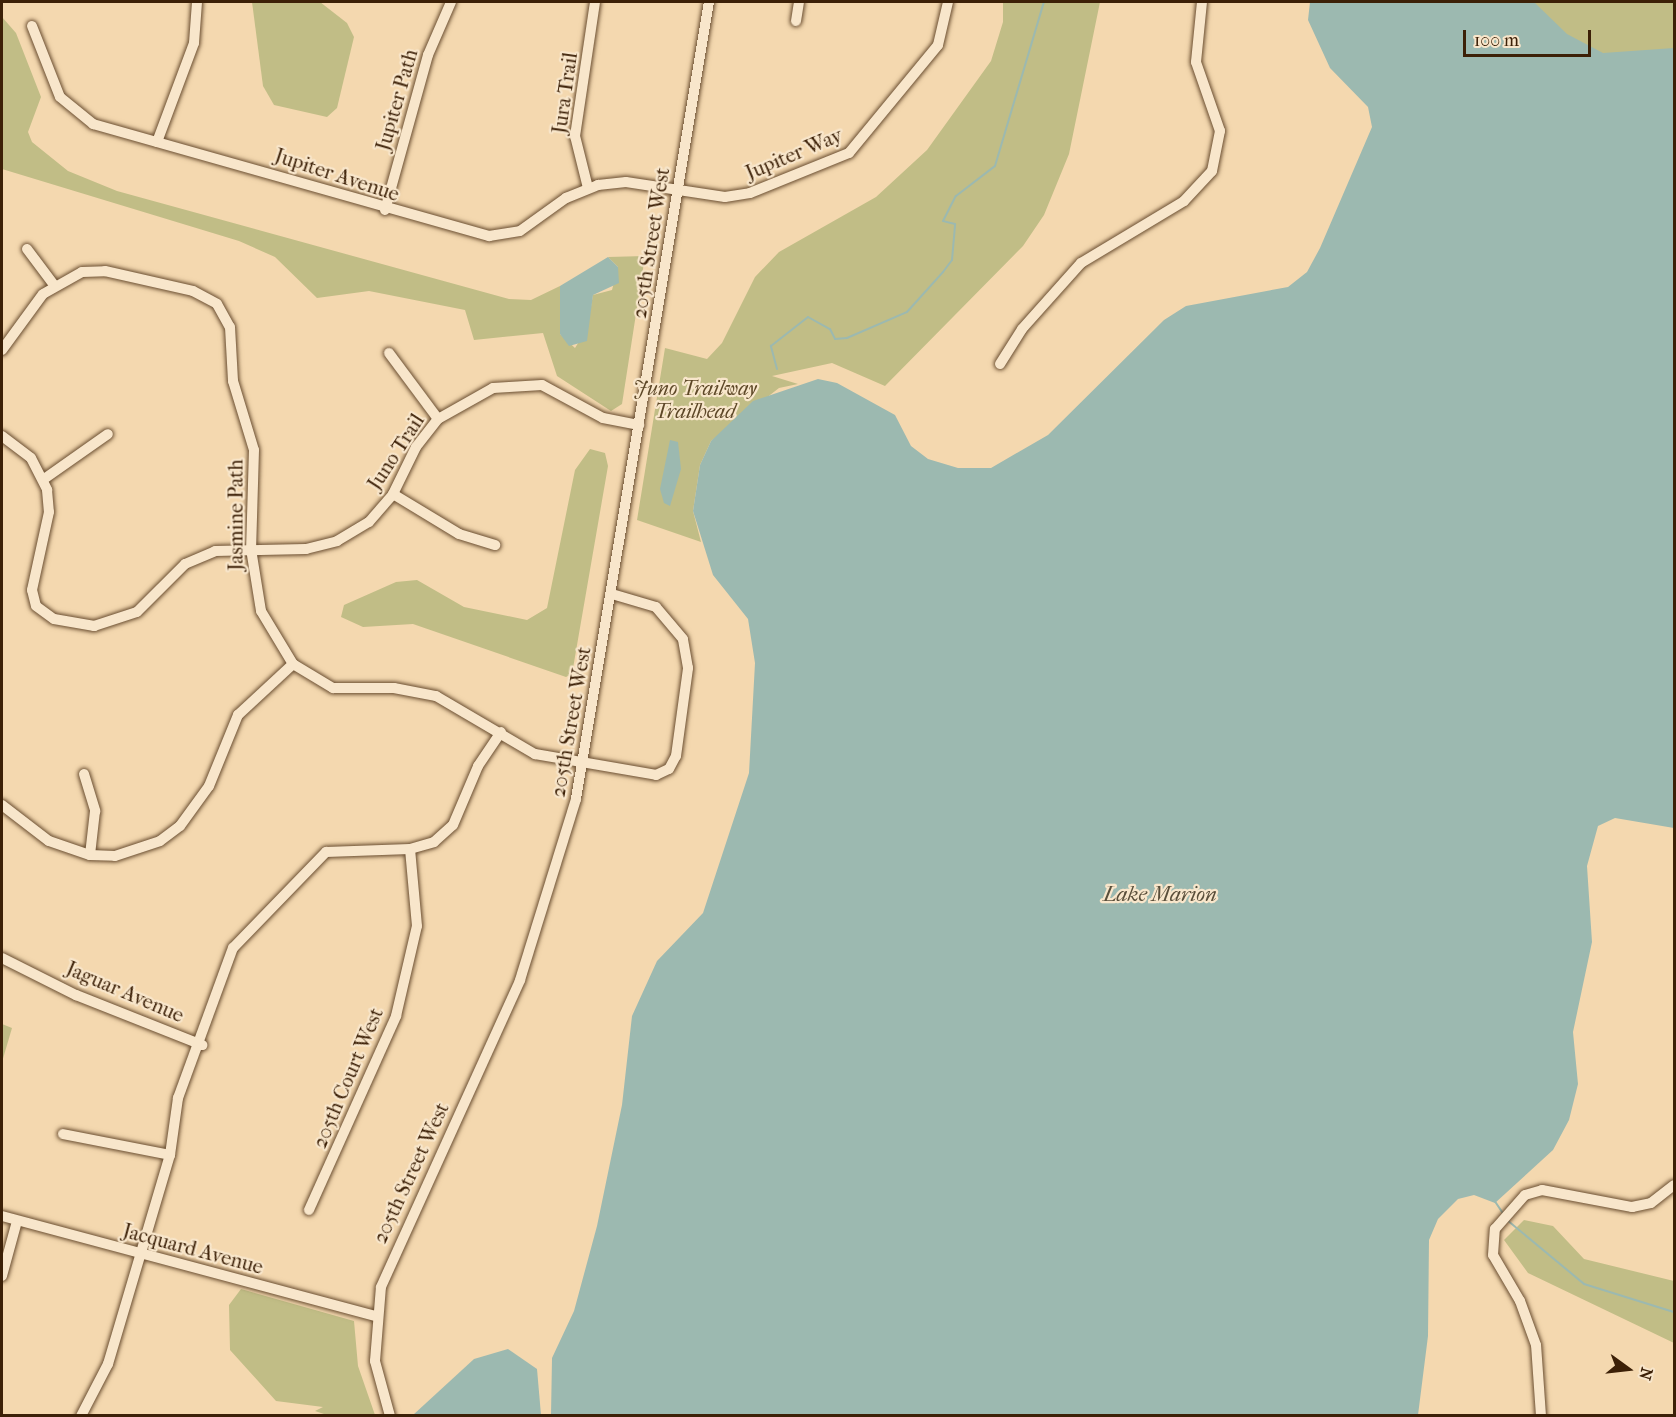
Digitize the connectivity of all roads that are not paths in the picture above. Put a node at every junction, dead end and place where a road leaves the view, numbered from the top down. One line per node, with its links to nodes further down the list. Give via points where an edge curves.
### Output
1 (197, 2): 10 (street, via 194,43)
2 (451, 2): 13 (street, Jupiter Path, via 425,63)
3 (595, 2): 11 (street, Jura Trail, via 575,136)
4 (709, 2): 12 (street, 205th Street West)
5 (799, 2): 8 (street)
6 (948, 2): 12 (street, Jupiter Way, via 938,45 849,153 750,193 725,196)
7 (1202, 2): 18 (street, via 1196,62 1220,131 1212,171 1189,198 1081,263 1022,329)
8 (796, 21)
9 (32, 26): 10 (street, Jupiter Avenue, via 56,90 71,110 93,124)
10 (157, 142): 13 (street, Jupiter Avenue, via 316,185)
11 (588, 188): 12 (street, Jupiter Avenue, via 626,182); 13 (street, Jupiter Avenue, via 534,224 505,235 472,234)
12 (678, 189): 20 (street, 205th Street West)
13 (385, 210)
14 (27, 249): 15 (street)
15 (54, 285): 16 (street, Jasmine Path, via 26,311); 26 (street, Jasmine Path, via 75,274 105,271 198,292 220,308 230,327 233,381 254,450)
16 (2, 350)
17 (389, 353): 19 (street)
18 (1000, 364)
19 (438, 419): 20 (street, Juno Trail, via 474,395 528,384 556,388 603,418); 24 (street, Juno Trail, via 416,447)
20 (639, 425): 27 (street, 205th Street West)
21 (108, 434): 23 (street)
22 (2, 436): 23 (street, via 26,452)
23 (44, 479): 26 (street, Juno Trail, via 49,512 32,596 39,611 54,619 88,626 115,622 143,607 185,564 215,551)
24 (393, 494): 25 (street, via 459,534); 26 (street, Juno Trail, via 369,522 337,541 306,549)
25 (495, 545)
26 (250, 549): 28 (street, Jasmine Path, via 261,611)
27 (612, 594): 30 (street, 205th Street West); 30 (street, Jasmine Path, via 657,607 683,639 688,668 676,756 669,769 656,775)
28 (293, 664): 29 (street, Jasmine Path, via 333,688 394,688 436,696); 34 (street, via 238,715 209,786 180,826 138,851)
29 (501, 732): 30 (street, Jasmine Path, via 535,754); 33 (street, via 478,766 453,825 434,842)
30 (584, 764): 45 (street, 205th Street West, via 520,980 391,1259)
31 (84, 774): 34 (street, via 95,811)
32 (2, 805): 34 (street, via 49,842)
33 (410, 849): 36 (street, via 341,848 314,861 233,948); 40 (street, 205th Court West, via 417,926 396,1016)
34 (90, 855)
35 (2, 958): 36 (street, Jaguar Avenue, via 76,995)
36 (202, 1045): 38 (street, via 178,1098)
37 (63, 1134): 38 (street)
38 (170, 1155): 43 (street)
39 (1674, 1185): 48 (street, via 1650,1203 1632,1207 1542,1190 1525,1194 1495,1229 1493,1255 1520,1301 1536,1345)
40 (309, 1210)
41 (2, 1216): 42 (street, Jacquard Avenue)
42 (17, 1221): 43 (street, Jacquard Avenue); 44 (street)
43 (138, 1253): 45 (street, Jacquard Avenue); 46 (street, via 108,1364)
44 (2, 1276)
45 (375, 1316): 47 (street, 205th Street West, via 375,1361)
46 (81, 1416)
47 (390, 1416)
48 (1541, 1416)

